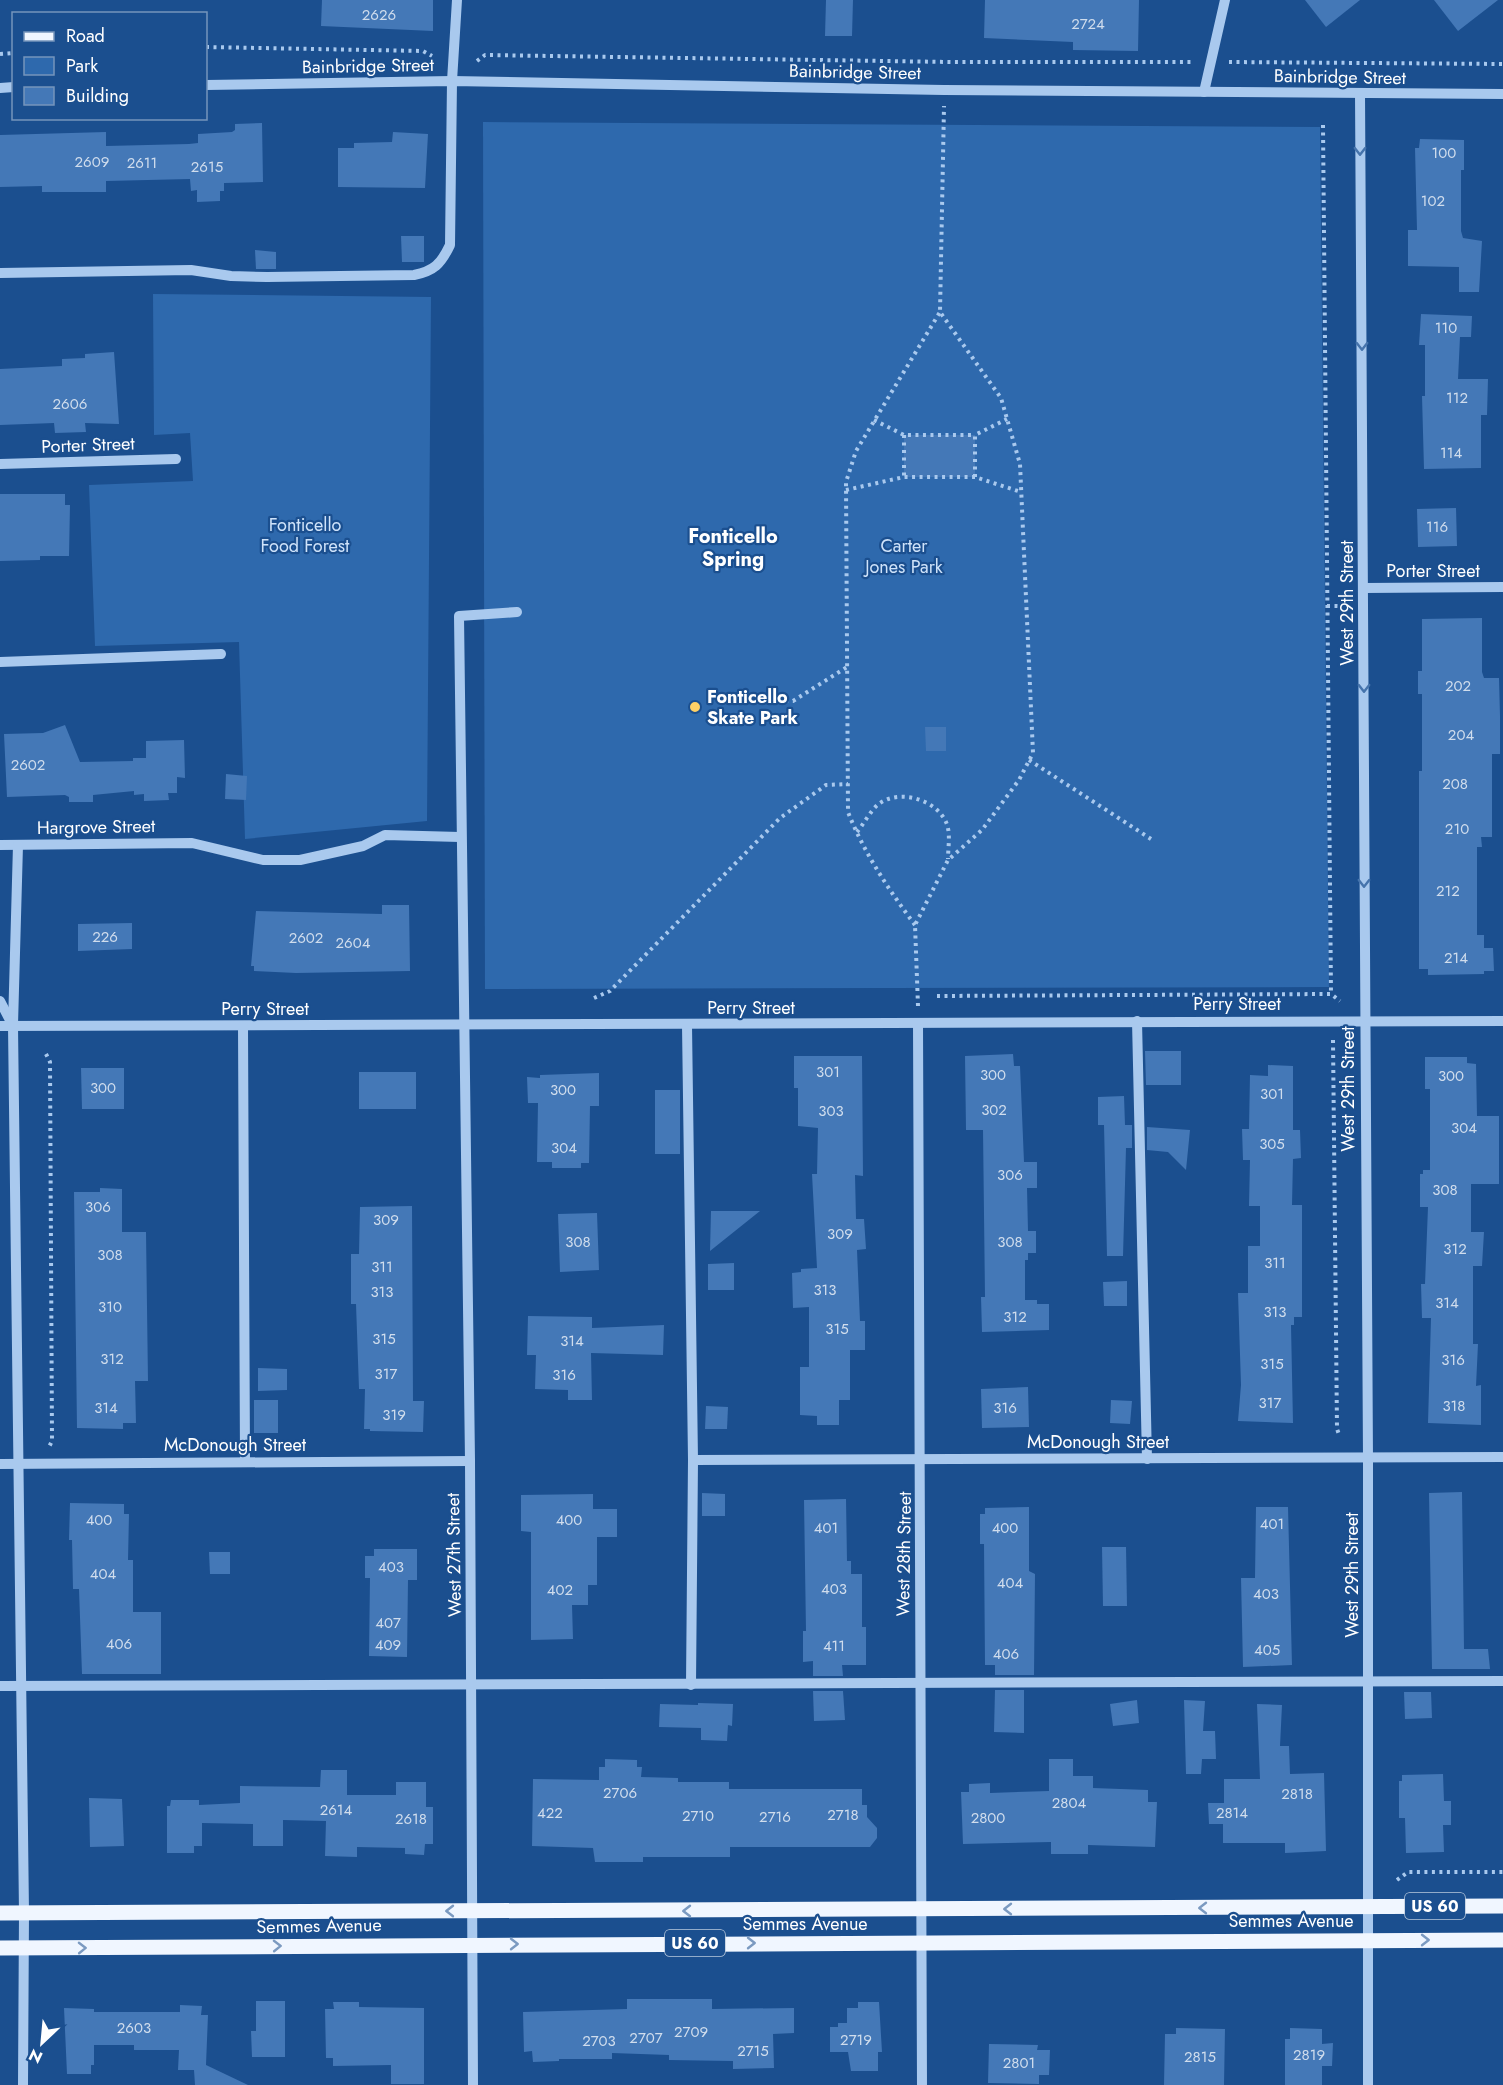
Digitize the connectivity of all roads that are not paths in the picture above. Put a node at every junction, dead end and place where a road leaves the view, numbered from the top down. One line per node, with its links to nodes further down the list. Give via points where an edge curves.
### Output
1 (457, 0): 3 (street)
2 (1225, 0): 5 (street)
3 (452, 81): 4 (street, Bainbridge Street); 5 (street, Bainbridge Street); 8 (street, via 450,245 432,271 414,275 267,277 191,270)
4 (207, 85)
5 (1204, 92): 6 (street, Bainbridge Street)
6 (1360, 93): 7 (street, Bainbridge Street); 12 (street, West 29th Street, one-way to 12)
7 (1503, 94)
8 (0, 273)
9 (176, 459): 10 (street, Porter Street)
10 (0, 464)
11 (1503, 587): 12 (street, Porter Street)
12 (1364, 588): 21 (street, West 29th Street, one-way to 21)
13 (517, 612): 16 (street, West 27th Street, via 459,616)
14 (221, 654): 15 (street)
15 (0, 662)
16 (460, 837): 17 (street, Hargrove Street, via 385,836 363,846 300,860 263,860 192,843); 24 (street, West 27th Street)
17 (18, 844): 18 (street, Hargrove Street); 27 (street)
18 (0, 845)
19 (0, 1001): 27 (street)
20 (1137, 1021): 21 (street, Perry Street); 23 (street, Perry Street); 30 (street)
21 (1364, 1021): 22 (street, Perry Street); 32 (street, West 29th Street)
22 (1503, 1021)
23 (918, 1023): 25 (street, Perry Street); 31 (street, West 28th Street)
24 (462, 1025): 25 (street, Perry Street); 28 (street, Perry Street); 35 (street, West 27th Street)
25 (687, 1025): 33 (street)
26 (0, 1026): 27 (street, Perry Street)
27 (13, 1026): 28 (street, Perry Street); 37 (street)
28 (243, 1026): 34 (street)
29 (1503, 1457): 32 (street, McDonough Street)
30 (1147, 1458): 31 (street, McDonough Street); 32 (street, McDonough Street)
31 (921, 1459): 33 (street, McDonough Street); 42 (street, West 28th Street)
32 (1368, 1459): 38 (street, West 29th Street)
33 (693, 1460): 41 (street)
34 (245, 1461): 35 (street, McDonough Street); 37 (street, McDonough Street)
35 (470, 1461): 40 (street, West 27th Street)
36 (0, 1464): 37 (street, McDonough Street)
37 (17, 1464): 44 (street)
38 (1369, 1681): 39 (street); 42 (street); 46 (street, West 29th Street)
39 (1503, 1681)
40 (472, 1684): 41 (street); 44 (street); 48 (street, West 27th Street)
41 (691, 1685): 42 (street)
42 (919, 1685): 47 (street, West 28th Street)
43 (0, 1686): 44 (street)
44 (20, 1686): 49 (street)
45 (1503, 1906): 46 (main road, Semmes Avenue / US 60)
46 (1366, 1907): 47 (main road, Semmes Avenue / US 60, one-way to 47); 51 (street, West 29th Street)
47 (920, 1910): 48 (main road, Semmes Avenue / US 60, one-way to 48); 53 (street, West 28th Street)
48 (473, 1911): 49 (main road, Semmes Avenue / US 60, one-way to 49); 54 (street, West 27th Street)
49 (24, 1912): 50 (main road, Semmes Avenue / US 60); 56 (street)
50 (0, 1913)
51 (1367, 1940): 52 (main road, Semmes Avenue / US 60, one-way to 52); 53 (main road, Semmes Avenue / US 60); 60 (street, West 29th Street)
52 (1503, 1940)
53 (920, 1942): 54 (main road, Semmes Avenue / US 60, one-way to 53); 59 (street, West 28th Street)
54 (473, 1944): 56 (main road, Semmes Avenue / US 60, one-way to 54); 58 (street, West 27th Street)
55 (0, 1948): 56 (main road, Semmes Avenue / US 60)
56 (24, 1948): 57 (street)
57 (23, 2085)
58 (473, 2085)
59 (922, 2085)
60 (1368, 2085)

